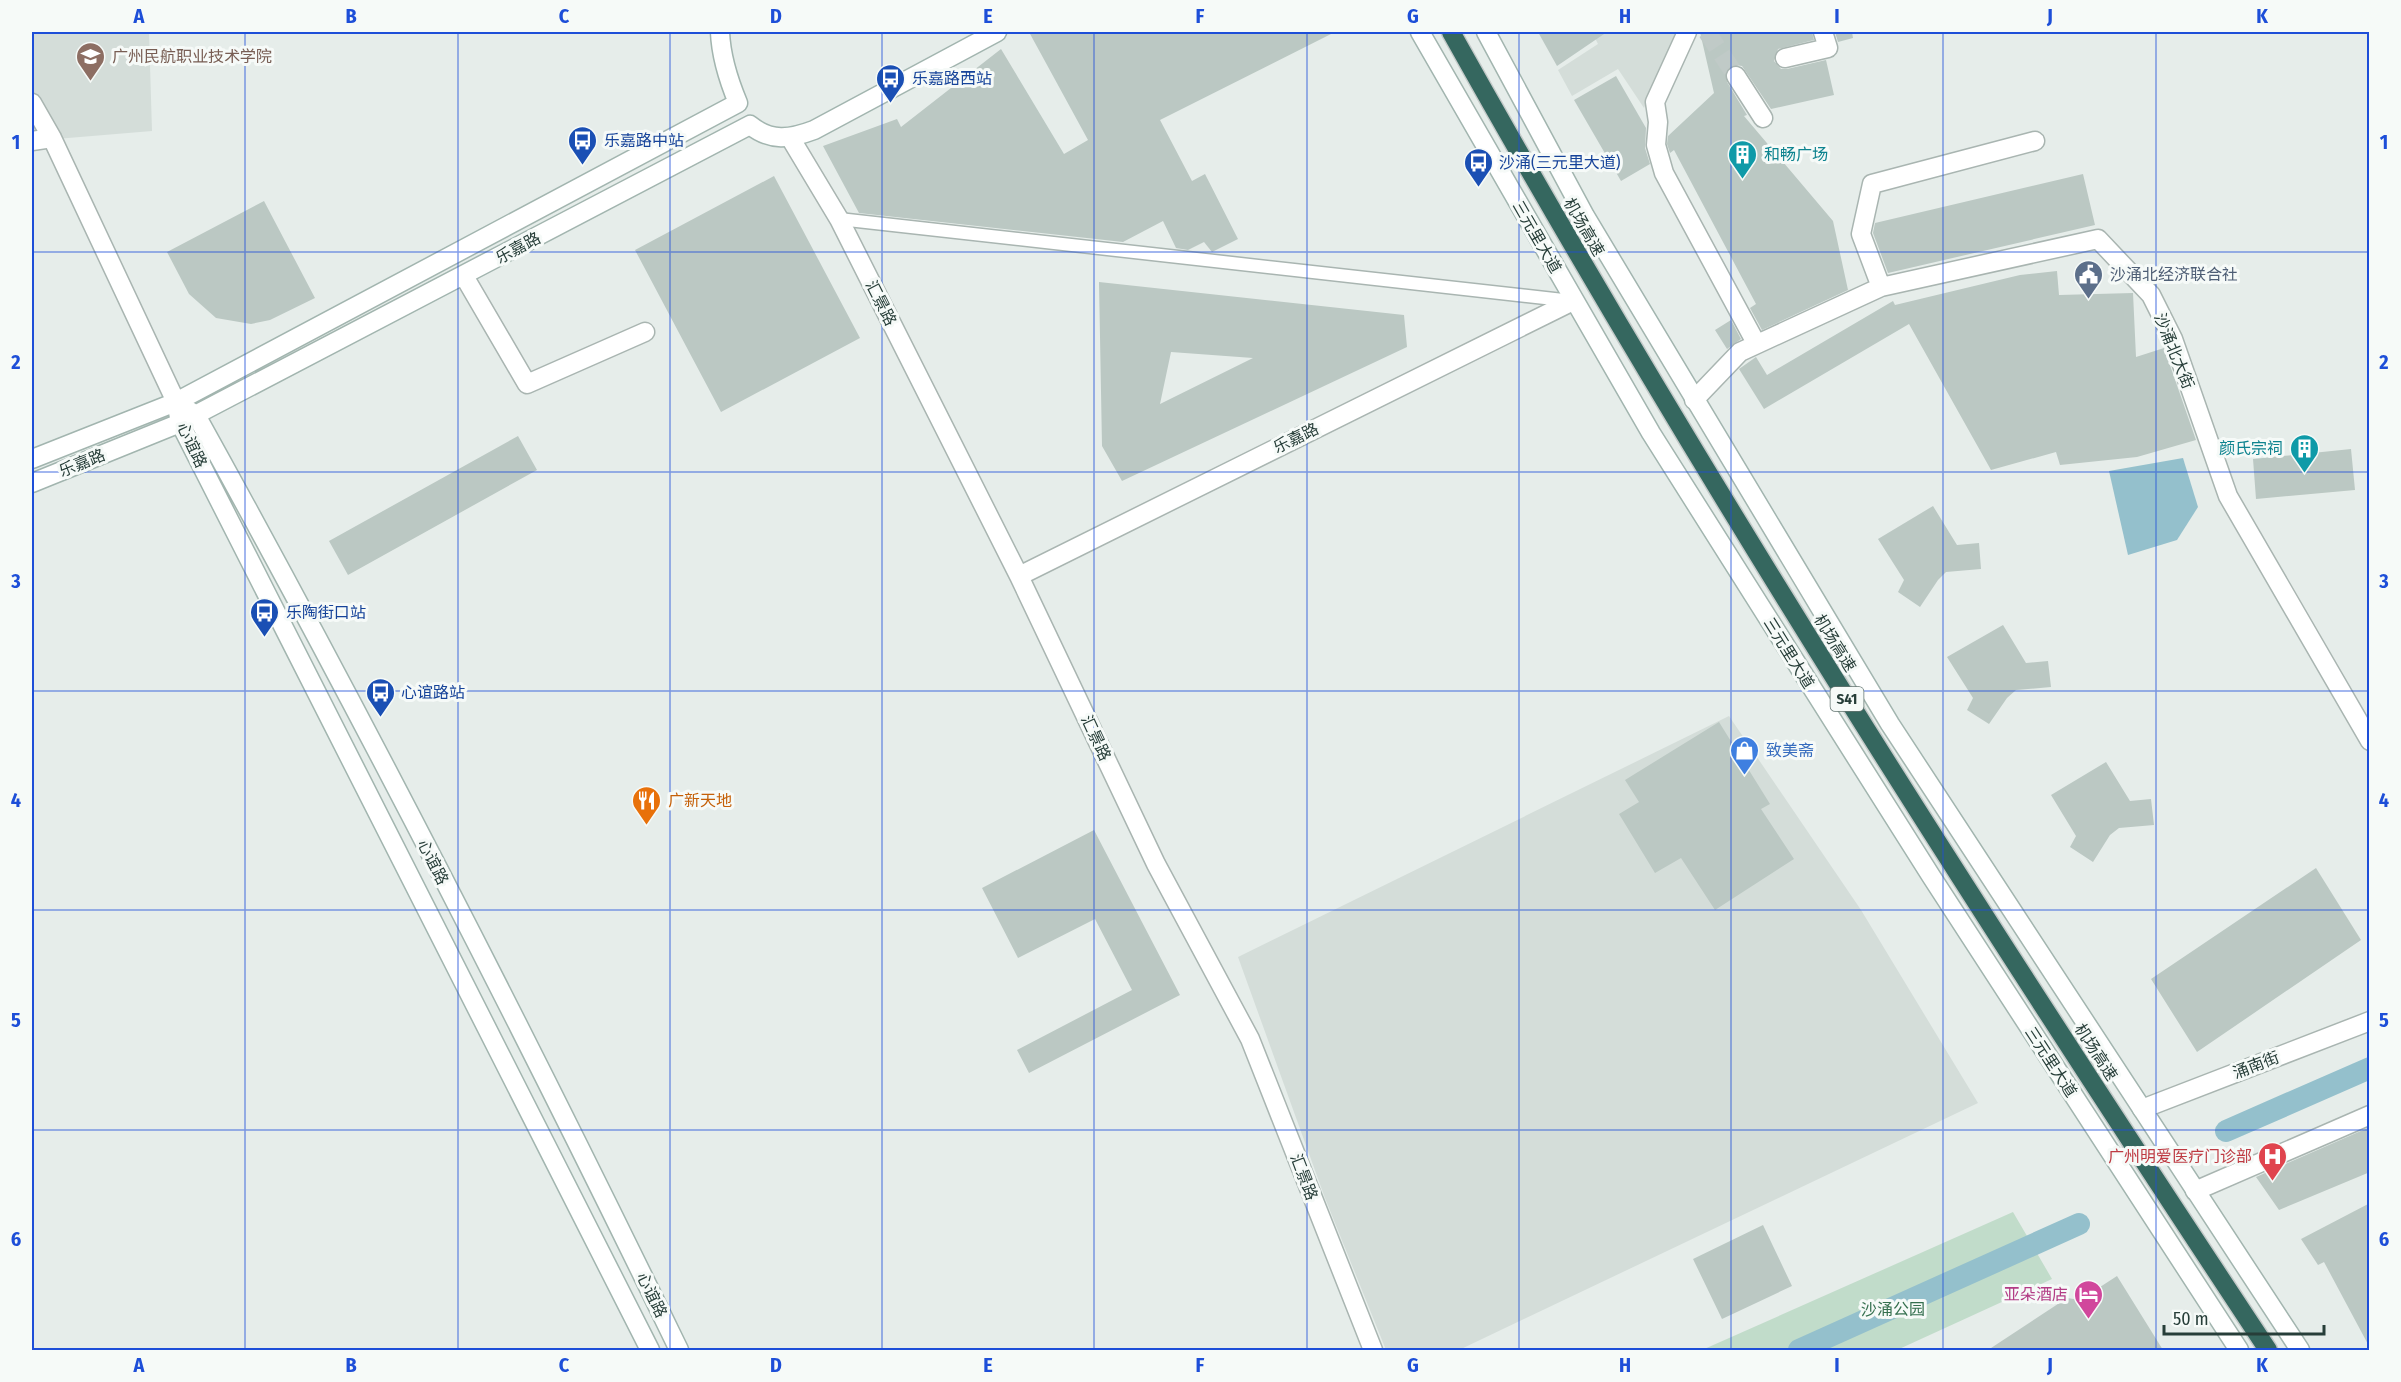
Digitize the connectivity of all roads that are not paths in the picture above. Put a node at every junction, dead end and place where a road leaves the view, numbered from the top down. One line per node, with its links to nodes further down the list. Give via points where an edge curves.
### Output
1 (720, 32): 11 (street, via 721,50)
2 (997, 32): 15 (street)
3 (1420, 32): 21 (street, 三元里大道)
4 (1451, 32): 39 (highway, 机场高速 / S41, via 1607,307 1846,698)
5 (1486, 32): 24 (street, via 1585,216)
6 (1687, 32): 23 (street, via 1654,102 1658,122 1656,145 1664,173)
7 (1823, 32): 8 (street, via 1828,48)
8 (1785, 58)
9 (1736, 76): 12 (street)
10 (32, 103): 14 (street, 心谊路)
11 (738, 103): 13 (street); 25 (street, 乐嘉路)
12 (1763, 118)
13 (750, 125): 15 (street, via 764,136); 19 (street, 乐嘉路)
14 (52, 138): 16 (street); 25 (street, 心谊路)
15 (791, 139): 18 (street, 汇景路)
16 (32, 141)
17 (2035, 141): 20 (street, via 1872,184 1861,234)
18 (839, 219): 21 (lane); 29 (street, 汇景路)
19 (464, 276): 22 (street, via 527,384); 26 (street, 乐嘉路)
20 (1881, 287): 23 (street, 沙涌北大街); 30 (street, 沙涌北大街, via 2098,239 2151,295 2173,339 2228,496)
21 (1574, 301): 29 (street, 乐嘉路); 35 (street, 三元里大道, via 1651,433 1834,724)
22 (645, 332)
23 (1756, 344): 24 (street, 沙涌北大街, via 1740,352)
24 (1694, 400): 32 (street, via 1890,724)
25 (176, 402): 26 (street, 心谊路); 27 (street, 乐嘉路)
26 (188, 419): 28 (street, 乐嘉路); 36 (street, 心谊路); 37 (street, 心谊路, via 309,620)
27 (32, 459)
28 (32, 483)
29 (1019, 576): 38 (street, 汇景路, via 1156,864 1250,1039)
30 (2370, 741)
31 (2370, 1021): 32 (street, 涌南街)
32 (2142, 1109): 34 (street)
33 (2370, 1115): 34 (street)
34 (2195, 1191): 40 (street)
35 (2233, 1346)
36 (650, 1350)
37 (679, 1350)
38 (1373, 1350)
39 (2268, 1350)
40 (2301, 1350)

